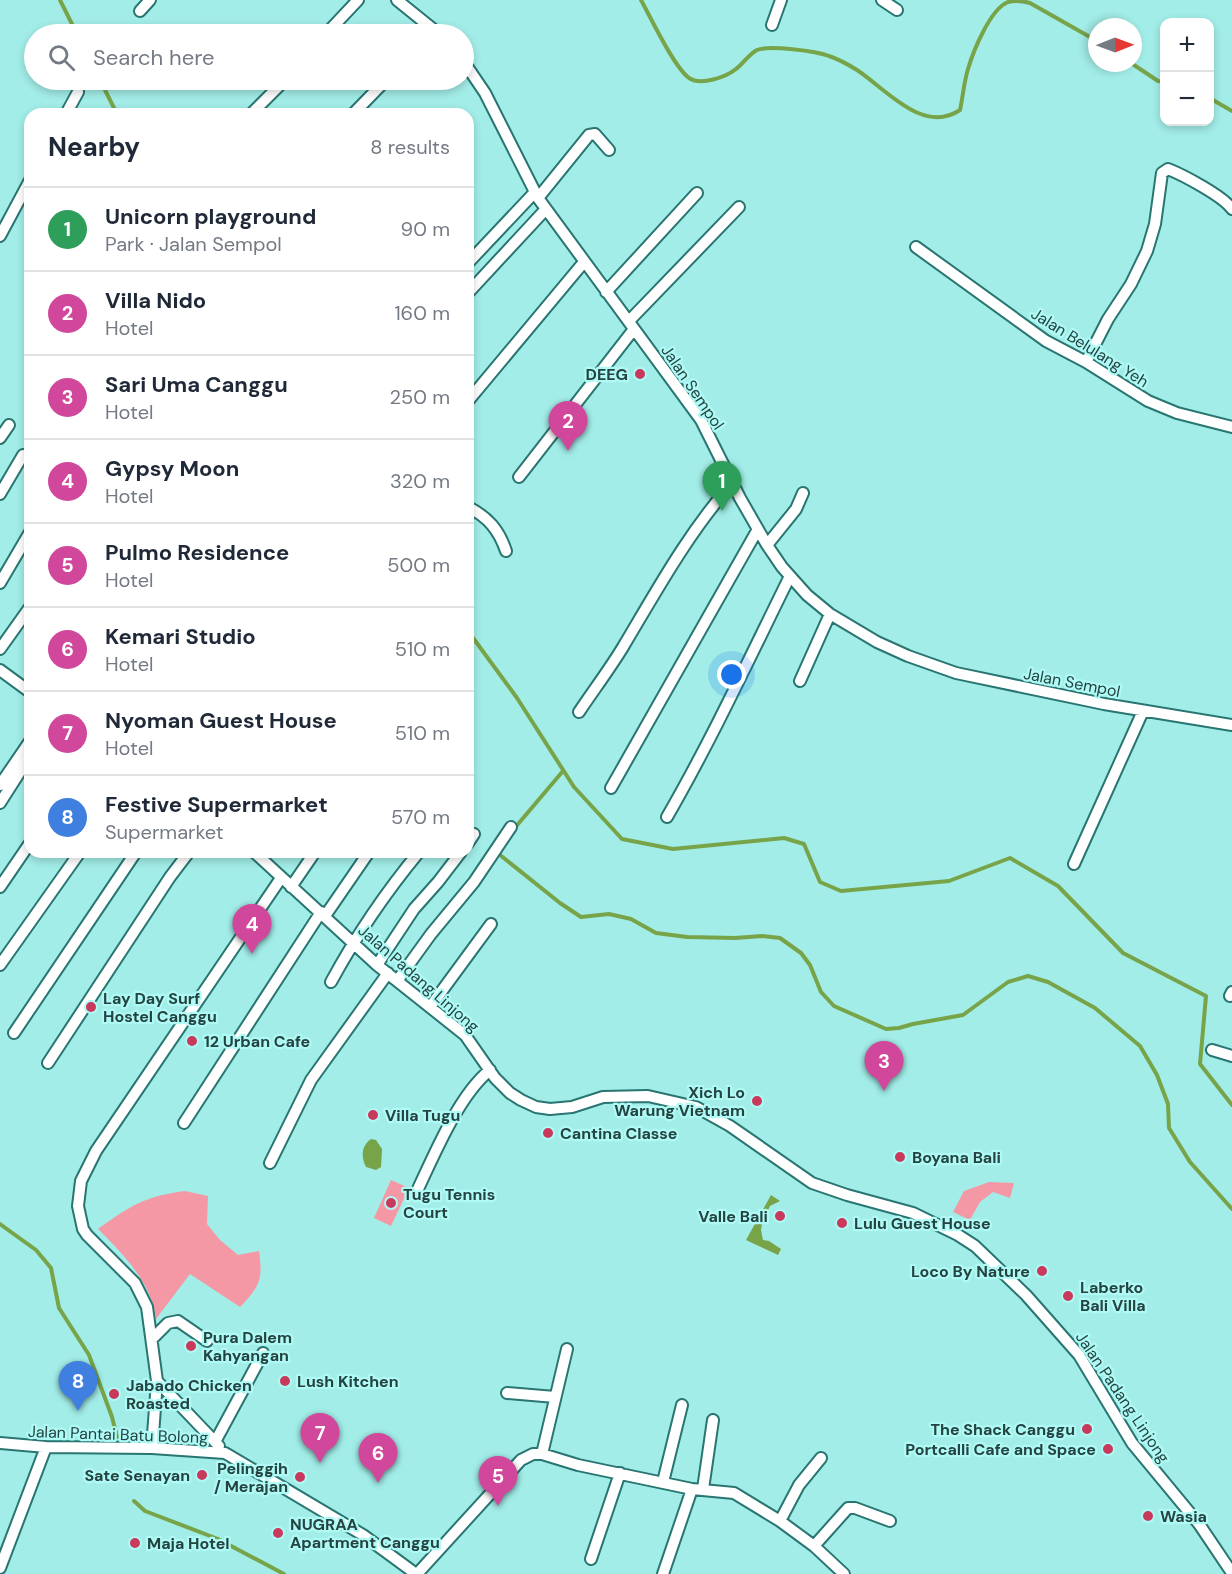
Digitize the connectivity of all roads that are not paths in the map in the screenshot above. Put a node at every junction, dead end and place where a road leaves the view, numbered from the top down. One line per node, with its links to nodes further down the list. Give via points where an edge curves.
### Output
1 (150, 0): 7 (street)
2 (358, 0): 8 (street)
3 (397, 0): 9 (street)
4 (781, 0): 10 (street)
5 (882, 0): 6 (street)
6 (897, 10)
7 (140, 11)
8 (335, 24)
9 (424, 24)
10 (772, 25)
11 (474, 77): 21 (street, Jalan Sempol)
12 (275, 90): 16 (street)
13 (376, 90): 17 (street)
14 (78, 92): 15 (street)
15 (69, 108)
16 (257, 108)
17 (359, 108)
18 (609, 150): 21 (street, via 595,134 589,135)
19 (24, 191): 25 (street)
20 (697, 193): 30 (street)
21 (536, 195): 23 (street, Jalan Sempol); 27 (street)
22 (739, 207): 31 (street)
23 (546, 209): 28 (street, Jalan Sempol); 29 (street)
24 (1232, 210): 32 (street, via 1219,196 1179,173 1168,169 1162,172 1147,251)
25 (0, 236)
26 (916, 247): 32 (street, Jalan Belulang Yeh, via 1046,341)
27 (474, 257)
28 (584, 261): 30 (street, Jalan Sempol); 33 (street)
29 (474, 287)
30 (606, 292): 31 (street, Jalan Sempol)
31 (632, 325): 38 (street); 39 (street, Jalan Sempol, via 701,420)
32 (1086, 362): 35 (street, Jalan Belulang Yeh, via 1177,414)
33 (474, 394)
34 (9, 425): 36 (street)
35 (1232, 427)
36 (0, 438)
37 (23, 455): 41 (street)
38 (519, 477)
39 (733, 483): 43 (street, Jalan Sempol); 56 (street, via 685,543)
40 (803, 493): 45 (street)
41 (0, 494)
42 (474, 511): 46 (street, via 491,523)
43 (758, 529): 45 (street, Jalan Sempol); 61 (street)
44 (24, 542): 48 (street)
45 (768, 545): 47 (street, Jalan Sempol)
46 (506, 551)
47 (790, 576): 49 (street, Jalan Sempol); 63 (street, via 725,711)
48 (0, 583)
49 (830, 614): 53 (street); 55 (street, Jalan Sempol, via 887,646 956,673)
50 (24, 615): 51 (street)
51 (0, 649)
52 (0, 670): 54 (street)
53 (800, 681)
54 (24, 685)
55 (1143, 711): 57 (street, Jalan Sempol); 74 (street)
56 (579, 712)
57 (1232, 725)
58 (24, 750): 60 (street)
59 (24, 765): 62 (street)
60 (0, 785)
61 (611, 788)
62 (0, 803)
63 (667, 817)
64 (511, 827): 84 (street)
65 (24, 852): 76 (street)
66 (76, 858): 82 (street)
67 (132, 858): 87 (street)
68 (184, 858): 90 (street)
69 (264, 858): 75 (street, Jalan Padang Linjong)
70 (311, 858): 77 (street)
71 (365, 858): 78 (street)
72 (414, 858): 80 (street)
73 (456, 858): 81 (street, via 414,909)
74 (1074, 864)
75 (281, 878): 77 (street, Jalan Padang Linjong); 95 (street, via 96,1150 81,1181 78,1206 83,1229 135,1283 147,1307)
76 (0, 887)
77 (291, 887): 78 (street, Jalan Padang Linjong)
78 (323, 914): 80 (street, Jalan Padang Linjong); 92 (street)
79 (491, 924): 86 (street)
80 (353, 942): 81 (street, Jalan Padang Linjong); 85 (street)
81 (377, 964): 83 (street, Jalan Padang Linjong)
82 (0, 965)
83 (388, 973): 84 (street, Jalan Padang Linjong); 93 (street, via 311,1080)
84 (397, 981): 86 (street, Jalan Padang Linjong)
85 (331, 982)
86 (430, 1007): 91 (street, Jalan Padang Linjong, via 465,1035)
87 (15, 1033)
88 (1212, 1050): 89 (street)
89 (1232, 1056)
90 (48, 1063)
91 (490, 1070): 94 (street, via 458,1109); 120 (street, Jalan Padang Linjong, via 510,1093 536,1107 572,1107 603,1097 625,1096 663,1098 696,1107 812,1183 913,1213 975,1246 1071,1344 1132,1443 1199,1524)
92 (184, 1123)
93 (270, 1163)
94 (418, 1189)
95 (152, 1339): 96 (street, via 168,1323 178,1321); 99 (street)
96 (207, 1341)
97 (567, 1349): 101 (street)
98 (263, 1353): 104 (street)
99 (157, 1381): 104 (street); 107 (street)
100 (507, 1393): 101 (street)
101 (555, 1397): 109 (street)
102 (682, 1405): 112 (street)
103 (713, 1420): 113 (street)
104 (215, 1442): 108 (street)
105 (0, 1443): 106 (street, Jalan Pantai Batu Bolong)
106 (46, 1447): 107 (street, Jalan Pantai Batu Bolong); 119 (street)
107 (152, 1448): 108 (street, Jalan Pantai Batu Bolong)
108 (225, 1453): 121 (street, Jalan Pantai Batu Bolong, via 363,1535)
109 (542, 1454): 111 (street); 121 (street, via 521,1460)
110 (821, 1458): 114 (street, via 799,1485)
111 (620, 1473): 112 (street); 117 (street)
112 (663, 1482): 113 (street)
113 (698, 1489): 114 (street, via 734,1493); 122 (street)
114 (780, 1521): 116 (street)
115 (890, 1521): 116 (street, via 848,1508)
116 (814, 1546): 118 (street)
117 (591, 1559)
118 (833, 1564): 123 (street); 124 (street)
119 (0, 1568)
120 (1232, 1573)
121 (417, 1574)
122 (663, 1574)
123 (827, 1574)
124 (844, 1574)

